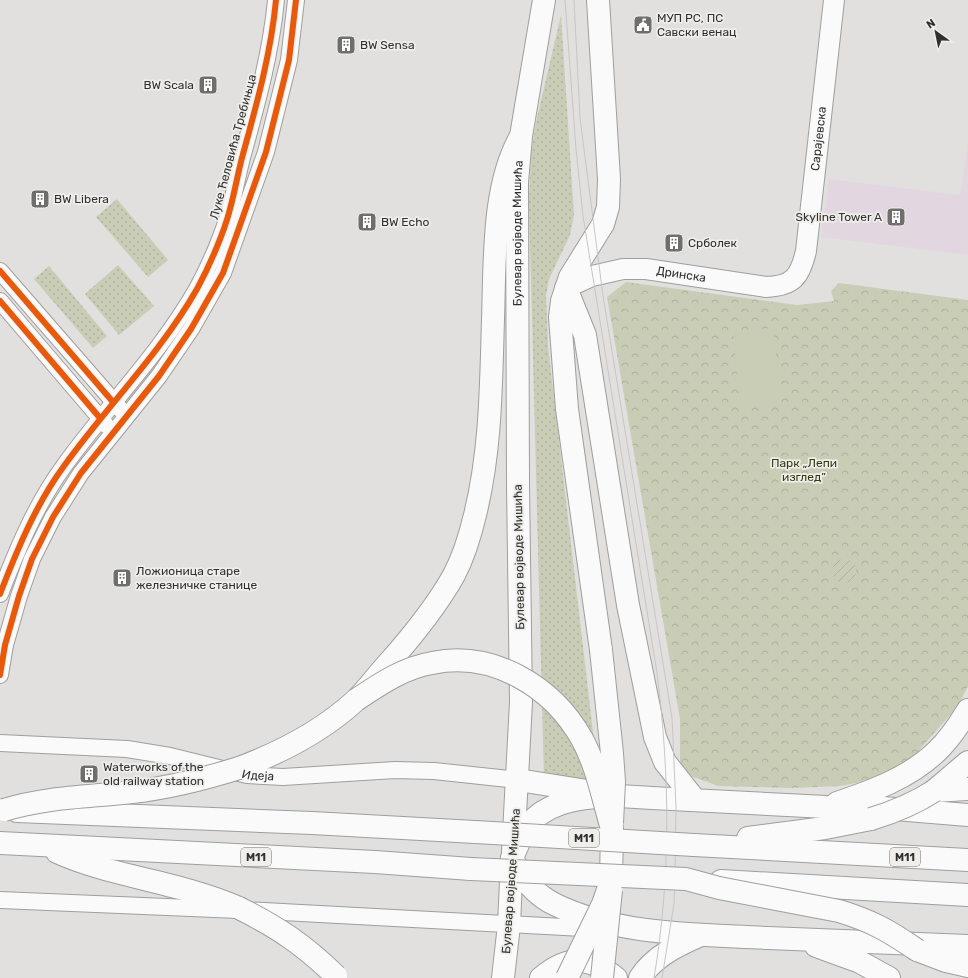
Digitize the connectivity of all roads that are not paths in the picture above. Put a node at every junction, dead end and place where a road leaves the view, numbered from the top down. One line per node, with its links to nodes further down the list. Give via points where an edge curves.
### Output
1 (276, 0): 11 (street, Луке Ћеловића Требињца, via 268,61 258,103 230,211 210,262 197,289 177,320)
2 (296, 0): 12 (street, via 289,60 266,152 223,273 191,329 159,376)
3 (544, 0): 6 (main road)
4 (598, 0): 9 (main road, via 609,179 608,207 603,224)
5 (834, 0): 8 (street, Сарајевска, via 806,251)
6 (521, 136): 17 (main road, bridge, via 512,152 500,202 494,285 491,410 486,462 463,555 440,598 408,642); 21 (main road, Булевар војводе Мишића, via 517,182 521,702)
7 (0, 271): 11 (street)
8 (797, 276): 9 (street, Дринска, via 779,287 766,287 646,269 623,269 592,276)
9 (566, 288): 25 (main road, via 585,335 628,605 655,737 665,762); 29 (main road, bridge, via 560,317 566,409 612,753)
10 (0, 301): 13 (street)
11 (113, 402): 12 (street); 13 (street, Луке Ћеловића Требињца)
12 (126, 416): 14 (street)
13 (100, 418): 14 (street); 15 (street, Луке Ћеловића Требињца, via 63,467 36,512 14,557)
14 (112, 432): 16 (street, via 80,473 53,517 32,559 11,624)
15 (0, 594)
16 (0, 675)
17 (356, 700): 27 (main road, bridge, via 303,740 240,768 158,789 52,798); 29 (main road, bridge, via 406,670 446,661 484,664 526,679 556,705 582,740)
18 (968, 710): 26 (main road, via 943,744 923,763 891,782)
19 (0, 743): 21 (street, Идеја, via 127,749 170,756 247,775 283,777 395,770 434,771)
20 (968, 762): 23 (main road)
21 (518, 780): 24 (main road); 33 (main road, Булевар војводе Мишића)
22 (968, 789): 23 (main road)
23 (934, 791): 32 (main road, bridge, via 919,801 871,819 825,828)
24 (619, 796): 25 (main road); 33 (main road, via 590,797 571,801 541,813 524,832)
25 (695, 800): 26 (main road)
26 (826, 807): 28 (main road, via 883,808)
27 (2, 810): 32 (main road, M11, bridge, via 304,822)
28 (968, 815)
29 (612, 829): 36 (main road, bridge)
30 (0, 843): 31 (main road, M11)
31 (42, 845): 35 (main road, M11, bridge); 46 (main road, bridge, via 96,866 214,897 272,925 310,951)
32 (694, 845): 34 (main road, M11)
33 (512, 858): 39 (main road, Булевар војводе Мишића); 40 (main road, via 522,876 537,893 552,903 576,913)
34 (968, 860)
35 (686, 879): 37 (main road, M11, bridge); 44 (main road, bridge, via 719,888 839,911 885,928)
36 (611, 881): 49 (main road, bridge); 50 (main road, bridge)
37 (966, 894)
38 (0, 900): 39 (street)
39 (509, 924): 40 (street); 47 (main road, Булевар војводе Мишића)
40 (637, 929): 41 (main road)
41 (702, 935): 42 (main road); 52 (main road, via 671,949 653,963)
42 (798, 939): 43 (main road); 53 (main road, via 860,962)
43 (968, 946)
44 (917, 950): 45 (main road); 54 (main road)
45 (968, 966)
46 (337, 977)
47 (503, 978)
48 (541, 978): 51 (main road, via 559,965 579,960 601,967)
49 (567, 978)
50 (602, 978)
51 (616, 978)
52 (640, 978)
53 (889, 978)
54 (947, 978)

